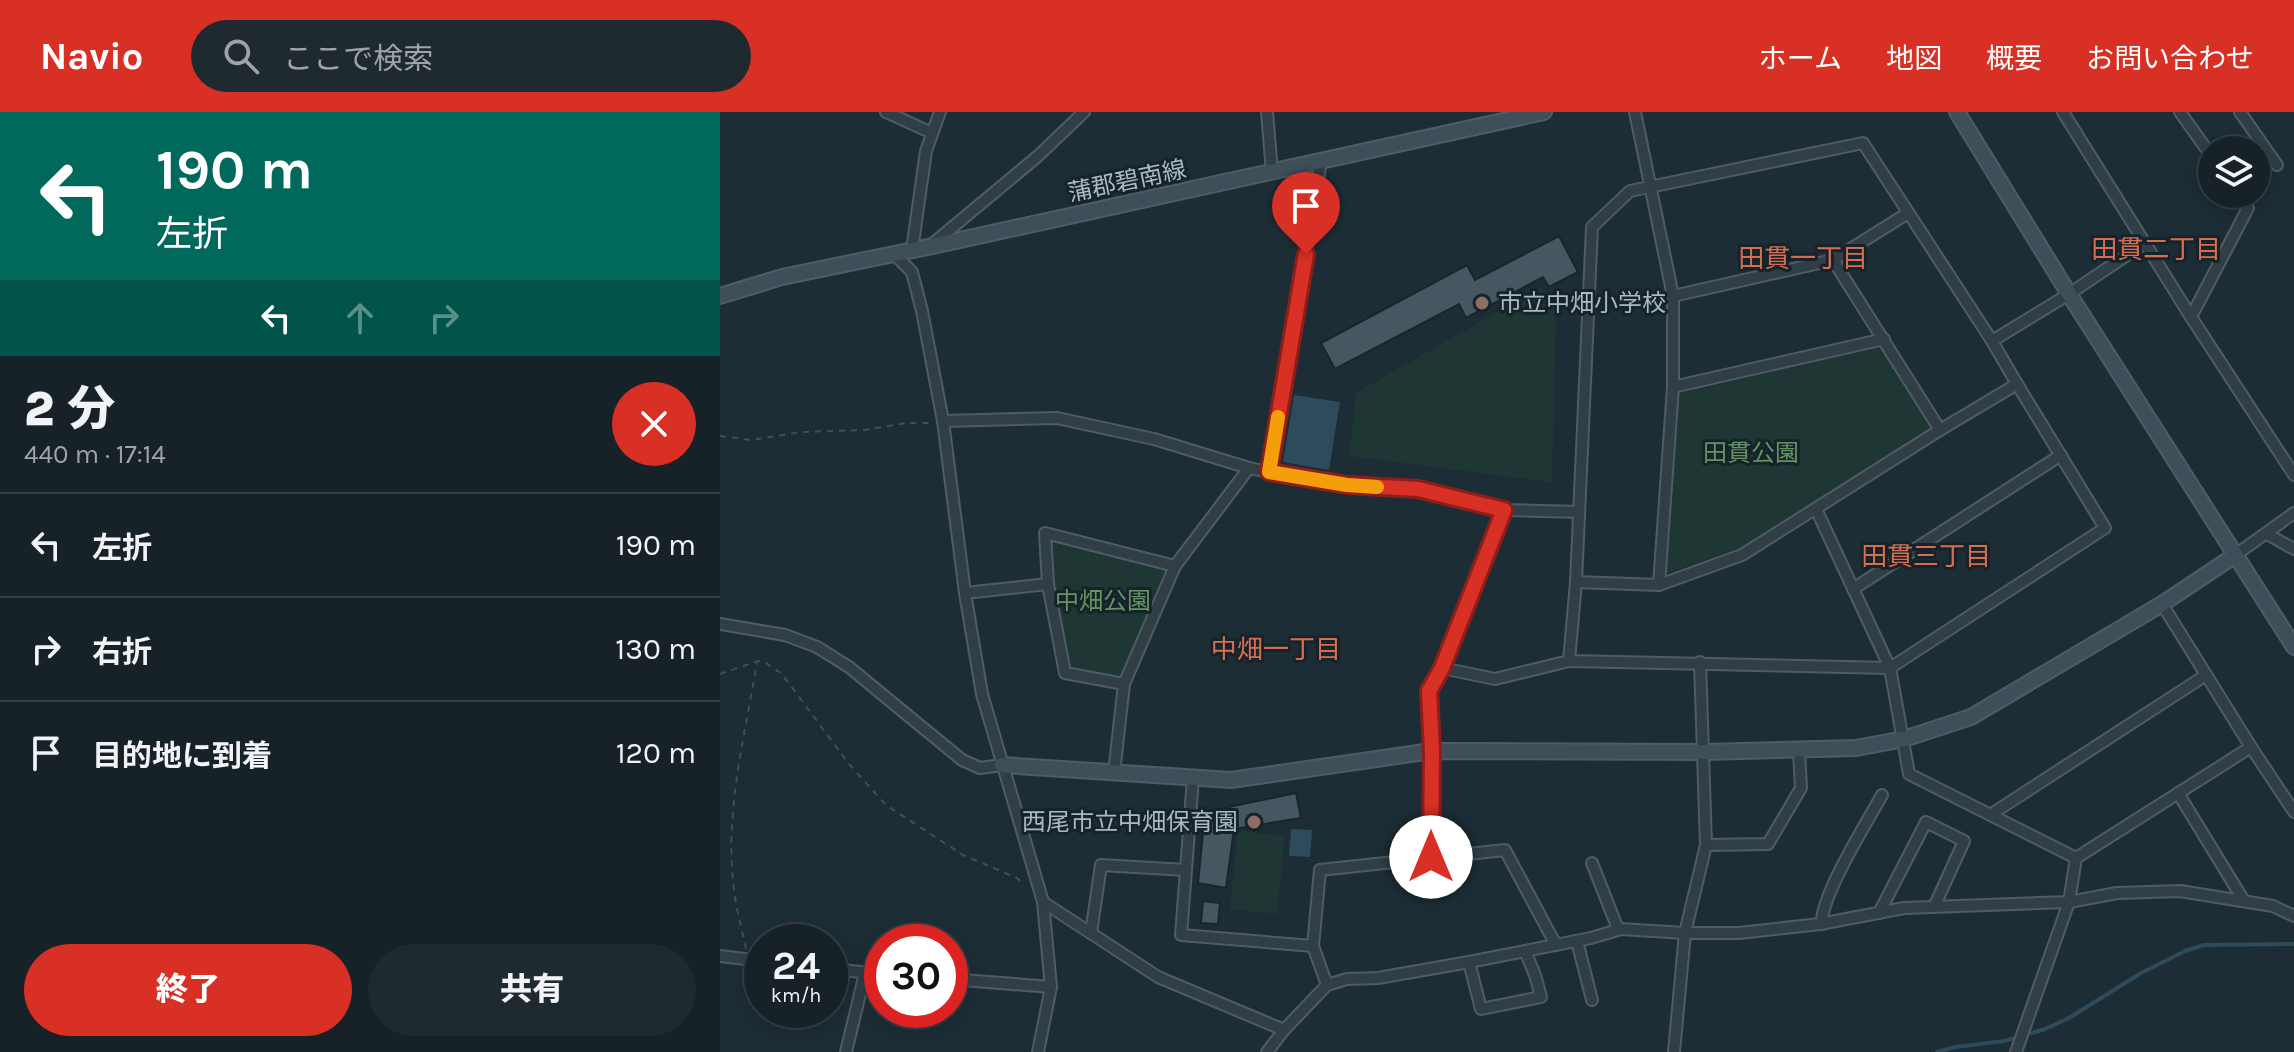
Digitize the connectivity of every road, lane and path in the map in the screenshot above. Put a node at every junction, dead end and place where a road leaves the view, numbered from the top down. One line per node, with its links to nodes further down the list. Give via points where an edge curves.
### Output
1 (886, 112): 11 (street)
2 (940, 112): 11 (street)
3 (1084, 112): 20 (street)
4 (1267, 112): 15 (street)
5 (1544, 112): 13 (street, 蒲郡碧南線)
6 (1635, 112): 16 (street)
7 (1957, 112): 24 (street)
8 (2063, 112): 19 (street)
9 (2180, 112): 12 (street)
10 (2240, 112): 14 (street)
11 (932, 133): 21 (street)
12 (2198, 137)
13 (1321, 161): 15 (street, 蒲郡碧南線); 37 (street)
14 (2277, 165)
15 (1272, 172): 20 (street, 蒲郡碧南線)
16 (1650, 187): 18 (street, via 1863,143); 26 (street); 41 (street, via 1630,191 1592,227)
17 (2248, 208): 27 (street)
18 (1908, 213): 23 (street); 29 (street)
19 (2145, 243): 24 (street); 27 (street)
20 (928, 247): 21 (street, 蒲郡碧南線)
21 (912, 250): 22 (street, 蒲郡碧南線)
22 (894, 254): 25 (street, 蒲郡碧南線); 32 (street, via 912,272)
23 (1833, 260): 26 (street); 28 (street)
24 (2069, 294): 29 (street); 45 (street)
25 (720, 296)
26 (1673, 296): 31 (street)
27 (2191, 317): 38 (street)
28 (1884, 339): 31 (street); 33 (street)
29 (1992, 341): 30 (street)
30 (2017, 384): 33 (street); 35 (street)
31 (1673, 387): 49 (street)
32 (943, 421): 34 (path, via 751,440); 36 (street, via 1057,418 1154,439); 51 (street)
33 (1940, 430): 39 (street)
34 (720, 436)
35 (2061, 455): 50 (street); 59 (street, via 2105,528)
36 (1249, 468): 37 (street); 46 (street)
37 (1269, 472): 40 (street, via 1347,485 1418,489)
38 (2294, 475)
39 (1816, 509): 49 (street, via 1742,555); 50 (street)
40 (1504, 510): 41 (street); 58 (street)
41 (1579, 512): 47 (street)
42 (2294, 513): 43 (street)
43 (2267, 534): 44 (street); 45 (street)
44 (2294, 549)
45 (2234, 556): 52 (street); 54 (street)
46 (1175, 566): 48 (street, via 1045,533); 62 (street)
47 (1576, 582): 49 (street); 56 (street)
48 (1048, 584): 51 (street); 62 (street, via 1065,673)
49 (1659, 585)
50 (1853, 589): 59 (street)
51 (965, 593): 68 (street, via 982,694)
52 (2162, 604): 61 (street); 63 (street, via 1971,717)
53 (720, 624): 68 (street, via 785,635 817,647 962,760 980,768)
54 (2294, 647)
55 (758, 661): 60 (path); 80 (path, via 782,674 886,805 963,855); 91 (path, via 738,771 732,850)
56 (1569, 661): 57 (street); 58 (street, via 1495,679)
57 (1700, 662): 59 (street); 67 (street)
58 (1442, 668): 65 (street, via 1429,691)
59 (1890, 668): 63 (street)
60 (720, 674)
61 (2206, 675): 64 (street); 74 (street)
62 (1124, 684): 69 (street)
63 (1904, 739): 66 (street); 74 (street, via 1909,774)
64 (2251, 747): 71 (street); 73 (street)
65 (1432, 751): 67 (street); 70 (street, via 1231,780); 76 (street)
66 (1799, 751): 67 (street); 75 (street, via 1801,788 1768,844)
67 (1703, 752): 75 (street)
68 (1002, 765): 69 (street); 82 (street)
69 (1114, 773): 70 (street)
70 (1193, 778): 79 (street)
71 (2178, 793): 77 (street); 81 (street)
72 (1882, 795): 87 (street, via 1839,874 1821,914)
73 (2294, 812)
74 (1990, 815): 77 (street)
75 (1706, 845): 90 (street)
76 (1431, 857): 93 (street, via 1505,850); 94 (street, via 1320,870)
77 (2076, 858): 83 (street)
78 (1592, 863): 88 (street)
79 (1186, 870): 89 (street, via 1101,865); 94 (street, via 1181,935)
80 (1026, 886)
81 (2244, 901): 83 (street, via 2180,891 2117,893); 86 (street)
82 (1043, 902): 89 (street); 102 (street)
83 (2069, 902): 84 (street); 109 (street)
84 (1934, 907): 85 (street); 85 (street, via 1964,841 1926,822)
85 (1879, 913): 87 (street)
86 (2294, 916)
87 (1822, 924): 90 (street)
88 (1618, 929): 90 (street); 92 (street)
89 (1091, 933): 104 (street, via 1158,977)
90 (1685, 933): 108 (street)
91 (744, 941)
92 (1577, 941): 93 (street); 103 (street)
93 (1556, 945): 95 (street)
94 (1313, 946): 101 (street)
95 (1525, 951): 98 (street); 98 (street, via 1541,997 1481,1009)
96 (720, 956): 97 (street)
97 (744, 959)
98 (1469, 962): 101 (street)
99 (864, 977): 105 (street)
100 (968, 980): 102 (street)
101 (1327, 985): 104 (street)
102 (1051, 987): 106 (street)
103 (1592, 1000)
104 (1284, 1030): 107 (street)
105 (846, 1052)
106 (1038, 1052)
107 (1267, 1052)
108 (1674, 1052)
109 (2016, 1052)

